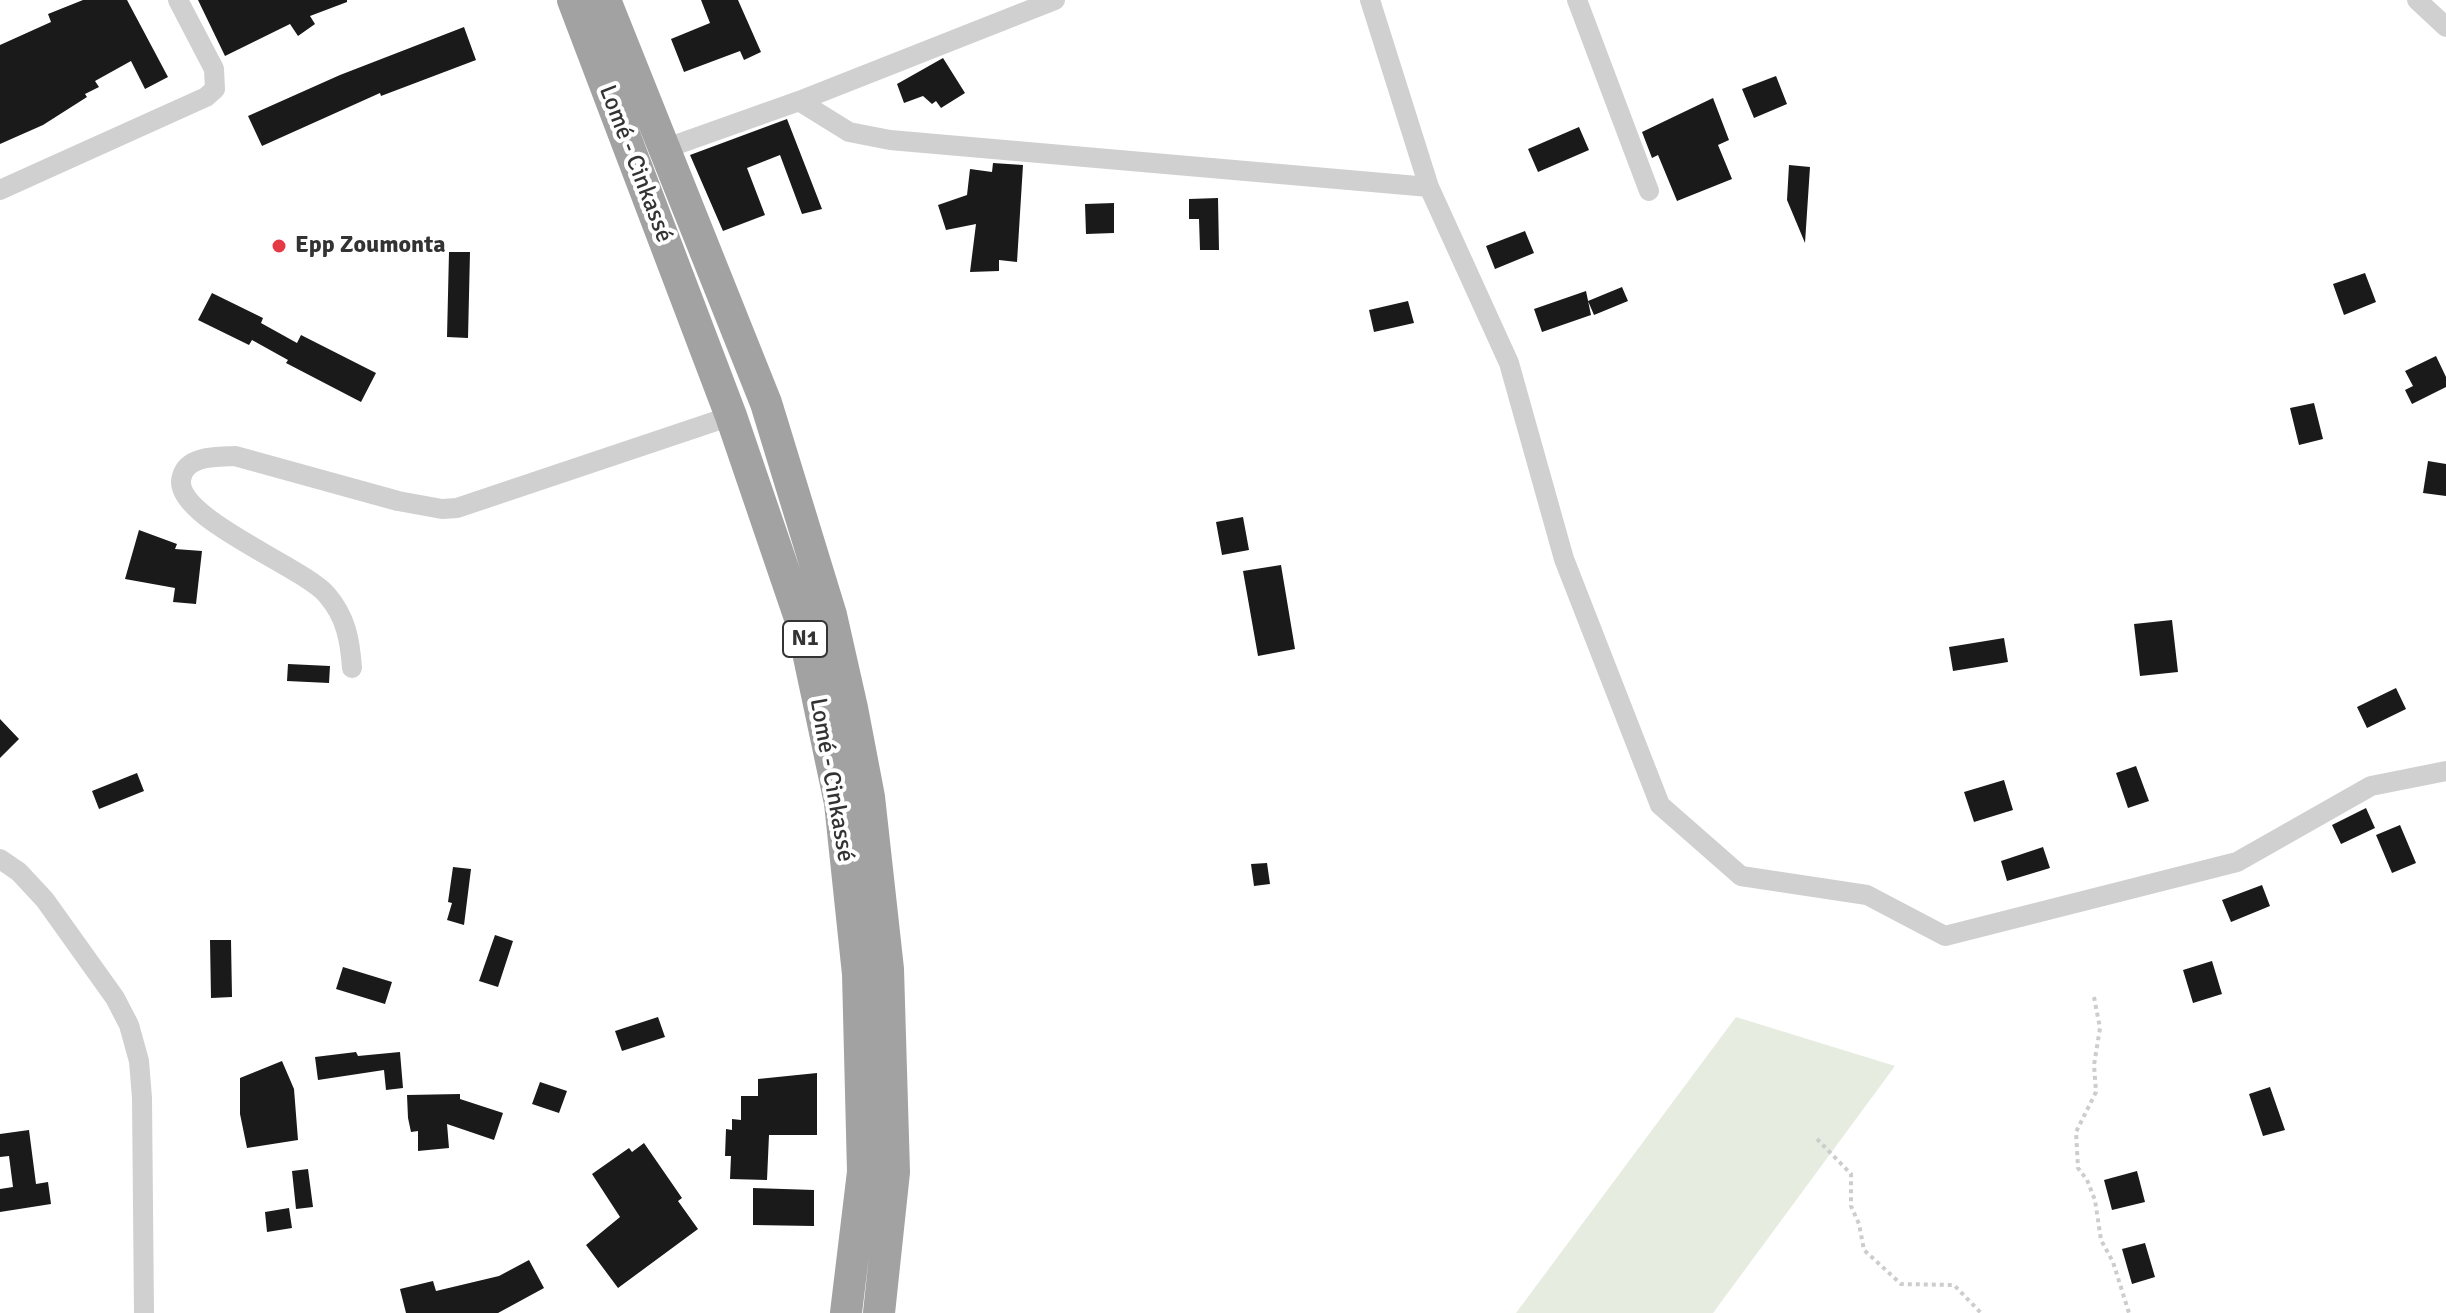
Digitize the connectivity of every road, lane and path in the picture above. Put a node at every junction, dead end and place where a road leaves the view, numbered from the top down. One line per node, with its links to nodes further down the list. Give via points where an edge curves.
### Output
1 (178, 0): 12 (street, via 214,69 215,89)
2 (573, 0): 14 (highway, Lomé - Cinkassé / N1)
3 (605, 0): 10 (highway, Lomé - Cinkassé / N1)
4 (1055, 0): 9 (street)
5 (1370, 0): 11 (street)
6 (1577, 0): 13 (street)
7 (2417, 0): 8 (street)
8 (2446, 27)
9 (799, 101): 10 (street); 11 (street, via 849,132 890,140)
10 (664, 149): 20 (highway, Lomé - Cinkassé / N1, via 766,403 831,615 852,708 869,797 888,969)
11 (1429, 187): 16 (street, via 1509,363 1564,559 1660,805 1741,876 1867,895 1945,936 2237,862 2371,786)
12 (0, 190)
13 (1649, 191)
14 (731, 416): 15 (street, via 457,508 398,501 235,456 188,466 182,489 198,511 307,576 326,593 346,626); 20 (highway, Lomé - Cinkassé / N1, via 802,624 840,803)
15 (352, 668)
16 (2446, 771)
17 (0, 859): 21 (street, via 45,900 129,1025 142,1098)
18 (2094, 997): 25 (path, via 2100,1028 2096,1092 2076,1132 2078,1168 2095,1200 2101,1240)
19 (1817, 1139): 24 (path, via 1851,1174 1851,1206 1864,1250 1901,1284 1954,1285)
20 (879, 1172): 22 (highway, Lomé - Cinkassé / N1); 23 (highway, Lomé - Cinkassé / N1)
21 (144, 1313)
22 (846, 1313)
23 (879, 1313)
24 (1981, 1313)
25 (2129, 1313)

